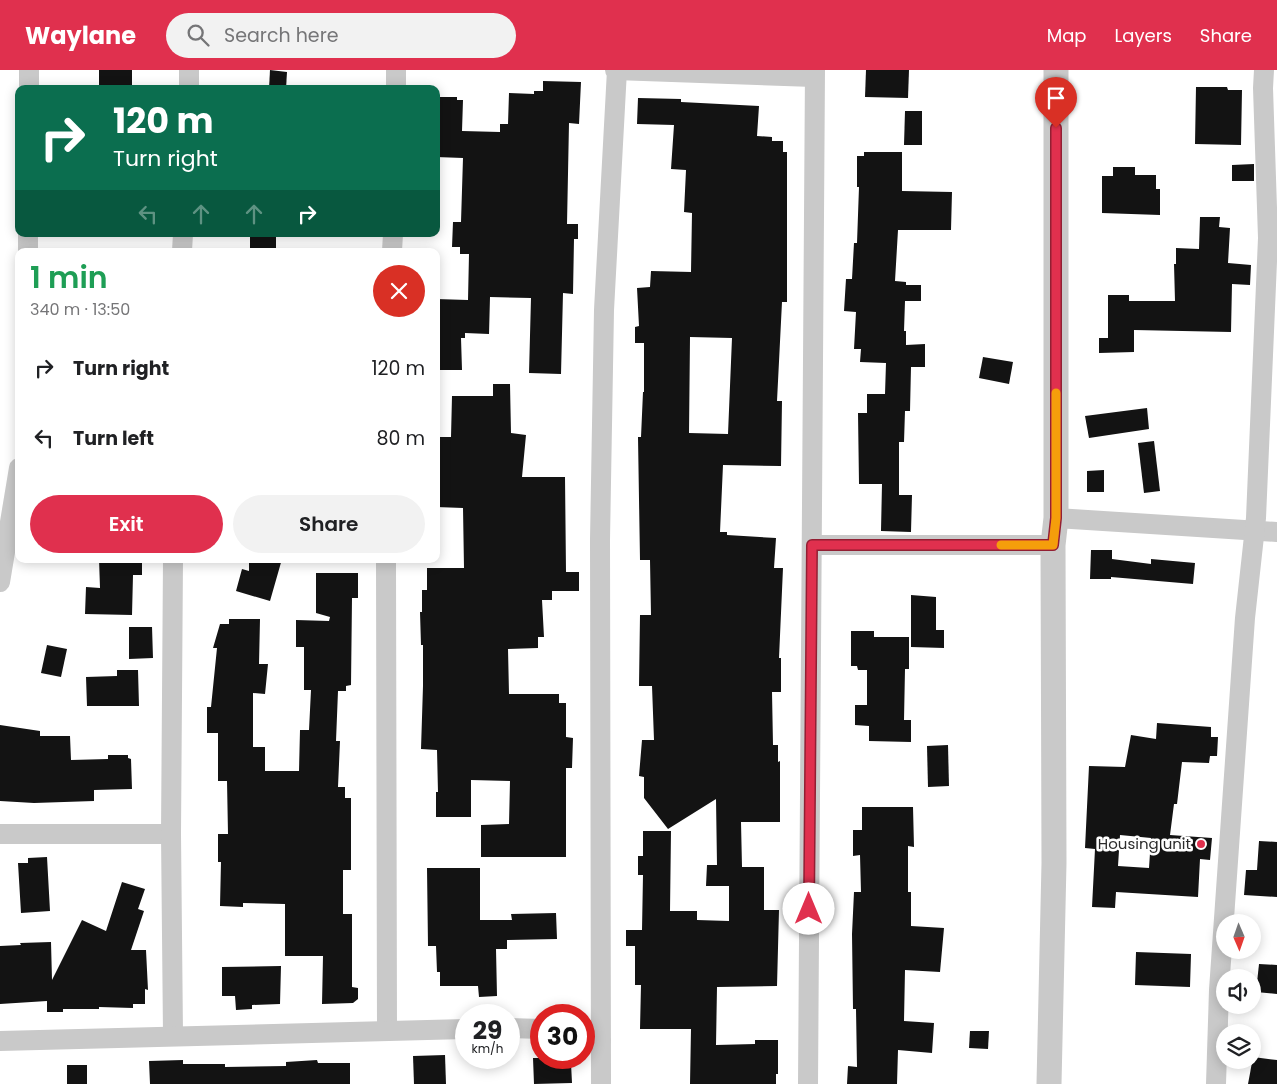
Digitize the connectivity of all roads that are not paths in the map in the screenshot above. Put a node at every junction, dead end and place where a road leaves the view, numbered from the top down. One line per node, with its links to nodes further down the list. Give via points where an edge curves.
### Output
1 (29, 70): 8 (street)
2 (189, 70): 9 (street)
3 (396, 70): 10 (street)
4 (616, 70): 7 (street); 22 (street, via 604,310)
5 (1056, 70): 12 (street)
6 (1264, 70): 13 (street, via 1268,238)
7 (815, 74): 15 (street)
8 (29, 85)
9 (189, 85)
10 (396, 85)
11 (15, 492): 19 (street)
12 (1056, 518): 13 (street); 16 (street)
13 (1256, 530): 14 (street); 31 (street, via 1245,628 1219,990)
14 (1277, 532)
15 (812, 545): 16 (street); 29 (street)
16 (1053, 545): 30 (street, via 1054,863)
17 (173, 563): 21 (street)
18 (386, 563): 24 (street)
19 (0, 582)
20 (0, 834): 21 (street)
21 (171, 834): 25 (street)
22 (593, 1004)
23 (455, 1029): 24 (street)
24 (387, 1030): 25 (street)
25 (173, 1035): 26 (street)
26 (0, 1041)
27 (595, 1050): 28 (street)
28 (601, 1084)
29 (808, 1084)
30 (1049, 1084)
31 (1216, 1084)

